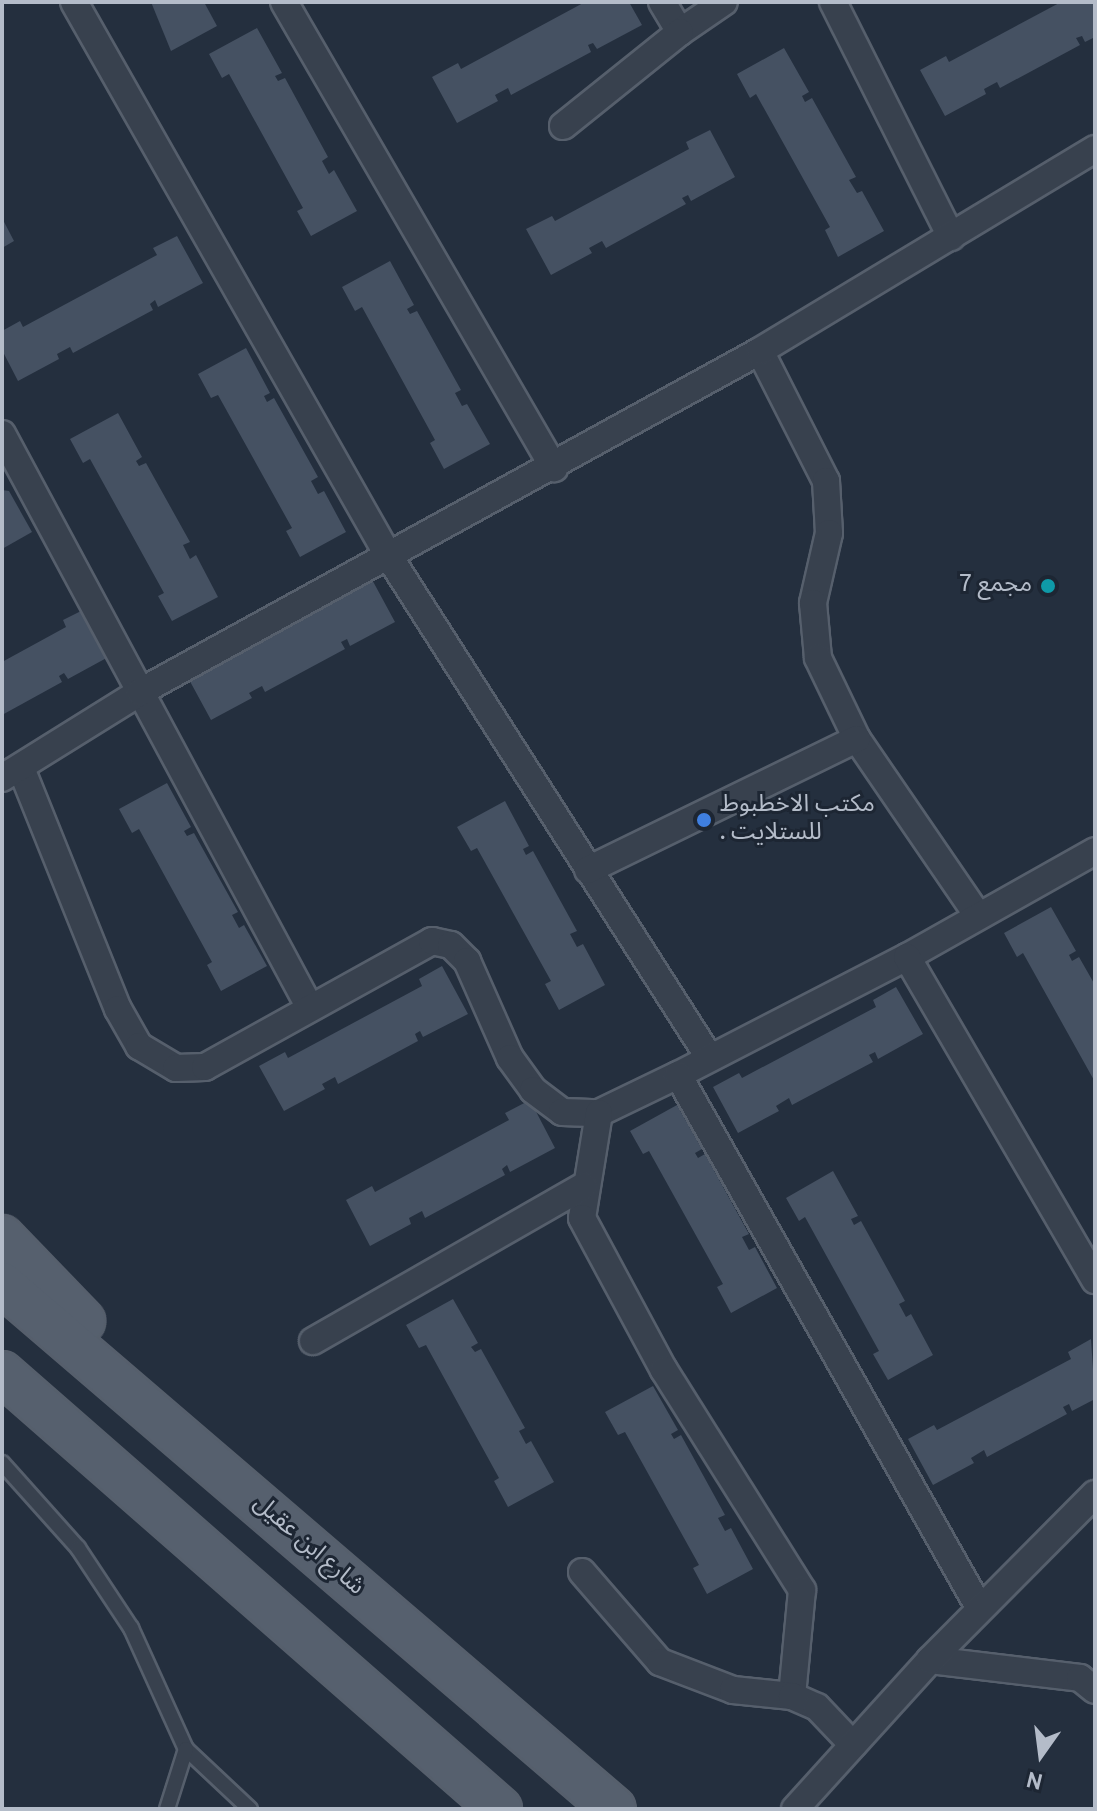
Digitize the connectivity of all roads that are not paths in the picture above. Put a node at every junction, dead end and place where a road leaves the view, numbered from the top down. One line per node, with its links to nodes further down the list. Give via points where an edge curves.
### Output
1 (74, 2): 13 (street)
2 (284, 2): 12 (street)
3 (662, 2): 6 (street)
4 (724, 2): 6 (street)
5 (833, 2): 9 (street)
6 (680, 32): 7 (street)
7 (563, 126)
8 (1095, 149): 9 (street)
9 (951, 237): 10 (street)
10 (760, 351): 12 (street); 15 (street, via 826,481 829,533 813,603 818,658)
11 (2, 434): 14 (street)
12 (554, 468): 13 (street)
13 (388, 555): 14 (street); 18 (street)
14 (140, 692): 16 (street); 21 (street)
15 (857, 739): 18 (street); 19 (street)
16 (12, 773): 21 (street, via 139,1046 176,1068 205,1067)
17 (1094, 854): 19 (street)
18 (588, 870): 22 (street)
19 (978, 916): 20 (street)
20 (907, 957): 22 (street); 27 (street)
21 (310, 1008): 24 (street, via 432,941 451,945 467,961 510,1058 533,1090 562,1112)
22 (709, 1057): 23 (street)
23 (678, 1075): 24 (street); 37 (street)
24 (599, 1113): 25 (street)
25 (584, 1186): 29 (street); 40 (street, via 582,1218 596,1249 664,1370 802,1590)
26 (2, 1237): 35 (main road)
27 (1095, 1280)
28 (2, 1284): 35 (main road, شارع ابن عقيل)
29 (313, 1341)
30 (2, 1373): 32 (main road)
31 (2, 1397): 32 (main road)
32 (67, 1429): 45 (main road)
33 (2, 1463): 42 (lane, via 78,1548 131,1628)
34 (1095, 1494): 37 (street)
35 (264, 1509): 46 (main road, شارع ابن عقيل)
36 (582, 1572): 40 (street, via 660,1662 733,1690)
37 (980, 1609): 38 (street)
38 (930, 1660): 39 (street, via 1080,1678); 41 (street)
39 (1095, 1690)
40 (792, 1696): 41 (street, via 817,1707)
41 (853, 1745): 47 (street)
42 (186, 1749): 43 (lane); 44 (lane)
43 (167, 1809)
44 (250, 1809)
45 (500, 1809)
46 (614, 1809)
47 (795, 1809)

